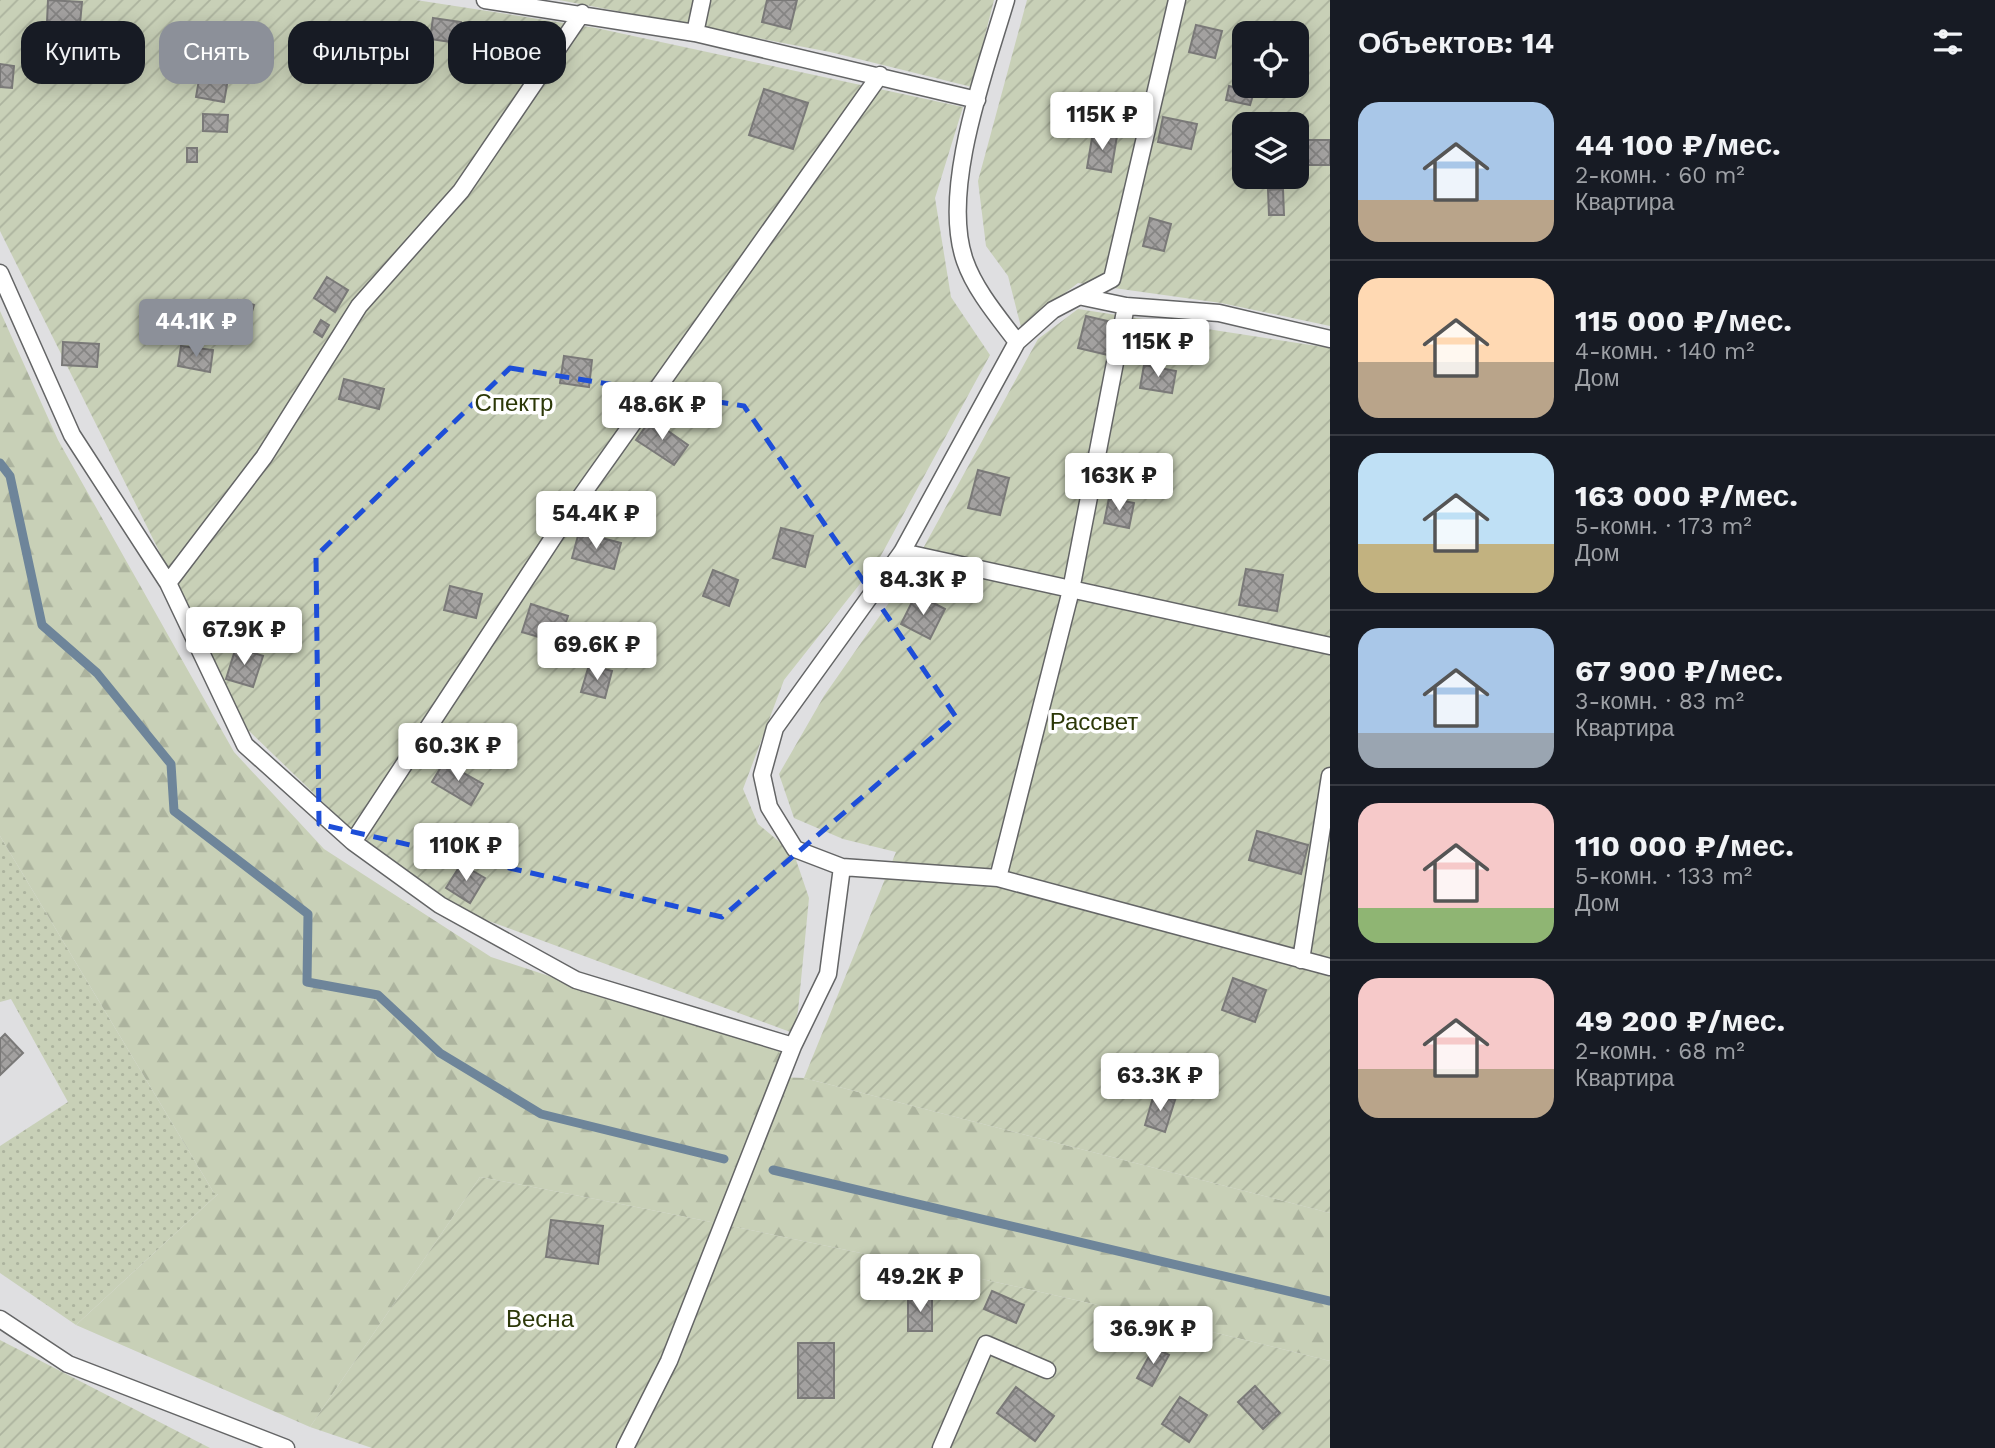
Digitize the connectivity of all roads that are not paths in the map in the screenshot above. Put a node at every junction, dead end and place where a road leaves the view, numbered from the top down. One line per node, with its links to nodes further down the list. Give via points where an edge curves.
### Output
1 (485, 0): 5 (lane)
2 (702, 0): 6 (lane)
3 (1006, 0): 8 (lane)
4 (1177, 0): 10 (lane, via 1112,279)
5 (582, 13): 6 (lane); 15 (lane, via 461,191 359,306 264,457)
6 (695, 33): 7 (lane)
7 (880, 75): 8 (lane); 19 (lane, via 574,506)
8 (977, 100): 13 (lane, via 956,220 965,262)
9 (0, 273): 15 (lane, via 72,435)
10 (1083, 297): 11 (lane); 13 (lane, via 1053,310)
11 (1126, 306): 12 (lane, via 1220,313); 16 (lane)
12 (1330, 340)
13 (1017, 342): 14 (lane)
14 (902, 552): 16 (lane); 20 (lane, via 775,728 762,775 769,807 795,849)
15 (168, 583): 19 (lane, via 245,745)
16 (1071, 590): 17 (lane); 21 (lane)
17 (1330, 646)
18 (1330, 776): 22 (lane)
19 (353, 842): 24 (lane, via 440,905 576,980)
20 (842, 867): 21 (lane); 24 (lane, via 828,974)
21 (998, 878): 22 (lane)
22 (1301, 960): 23 (lane)
23 (1330, 967)
24 (793, 1046): 28 (lane, via 669,1361)
25 (0, 1319): 27 (lane, via 68,1364)
26 (1047, 1370): 29 (lane, via 986,1344)
27 (286, 1448)
28 (625, 1448)
29 (941, 1448)

